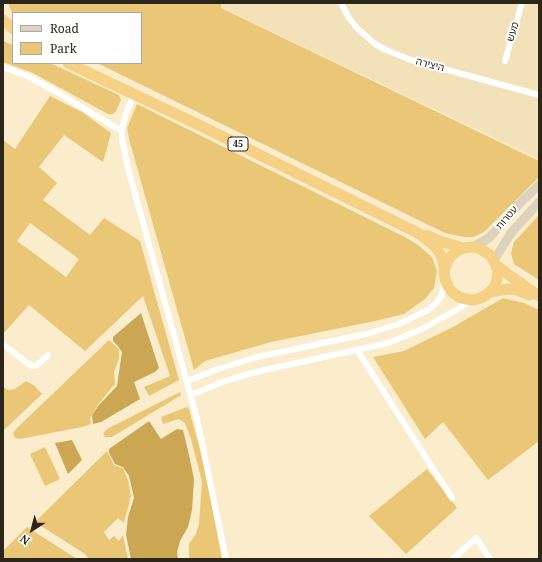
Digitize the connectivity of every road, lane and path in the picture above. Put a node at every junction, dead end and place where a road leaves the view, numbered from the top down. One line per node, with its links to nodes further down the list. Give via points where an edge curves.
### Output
1 (341, 3): 7 (street, היצירה, via 357,28 386,50 411,60)
2 (522, 3): 3 (street, מעש)
3 (505, 61)
4 (70, 64): 6 (highway, 45)
5 (3, 67): 8 (street, via 27,76)
6 (134, 94): 8 (street); 11 (highway, 45)
7 (539, 95)
8 (122, 130): 21 (street, via 128,168)
9 (539, 185): 12 (street, עטרות, via 489,238)
10 (539, 202): 13 (street, עטרות, via 511,233)
11 (407, 226): 12 (highway, 45, via 440,241); 14 (highway, 45, via 436,247 443,260)
12 (468, 247): 13 (highway, 45, via 485,251); 14 (highway, via 451,256)
13 (495, 262): 15 (highway, via 497,279); 16 (highway, 45)
14 (445, 274): 17 (highway, 45, via 452,292 459,297); 21 (street, via 441,297 436,303 428,310 399,324 370,333 257,357)
15 (490, 292): 16 (highway, 45, via 508,288); 17 (highway, 45)
16 (539, 298)
17 (474, 300): 19 (street, via 404,337)
18 (3, 344): 20 (street, via 33,366)
19 (357, 350): 22 (street, via 260,371 222,382); 23 (street)
20 (48, 355)
21 (187, 381): 22 (street)
22 (191, 395): 24 (street)
23 (452, 498)
24 (226, 559)
25 (453, 559): 26 (street, via 476,538)
26 (490, 559)

